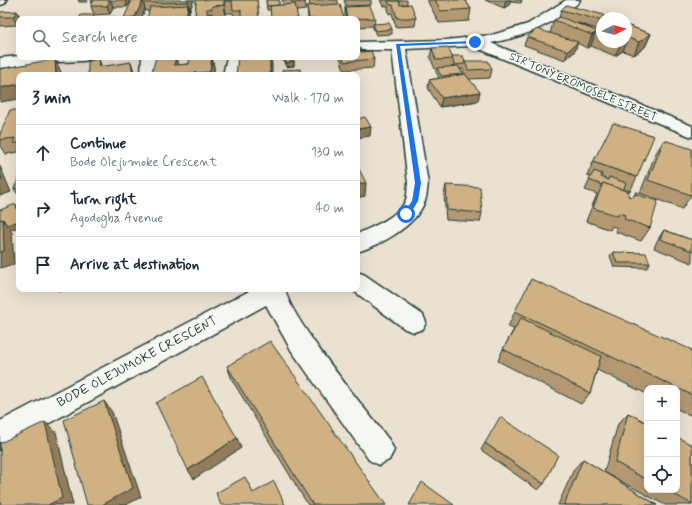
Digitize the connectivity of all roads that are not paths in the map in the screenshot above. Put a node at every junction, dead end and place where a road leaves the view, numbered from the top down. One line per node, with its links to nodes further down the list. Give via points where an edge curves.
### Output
1 (574, 0): 2 (street, via 531,27)
2 (475, 42): 3 (street); 11 (street, SIR TONY EROMOSELE STREET)
3 (398, 44): 4 (street); 12 (street, via 418,183 415,201 406,214 389,227)
4 (360, 46)
5 (27, 60): 8 (street)
6 (149, 60): 9 (street)
7 (234, 60): 10 (street)
8 (0, 63)
9 (149, 72)
10 (232, 72)
11 (692, 132)
12 (360, 242)
13 (360, 283): 17 (street)
14 (265, 292): 16 (street, BODE OLEJUMOKE CRESCENT)
15 (275, 292): 19 (street, via 279,309 300,342)
16 (246, 296): 18 (street, BODE OLEJUMOKE CRESCENT)
17 (414, 322)
18 (0, 436)
19 (379, 450)

